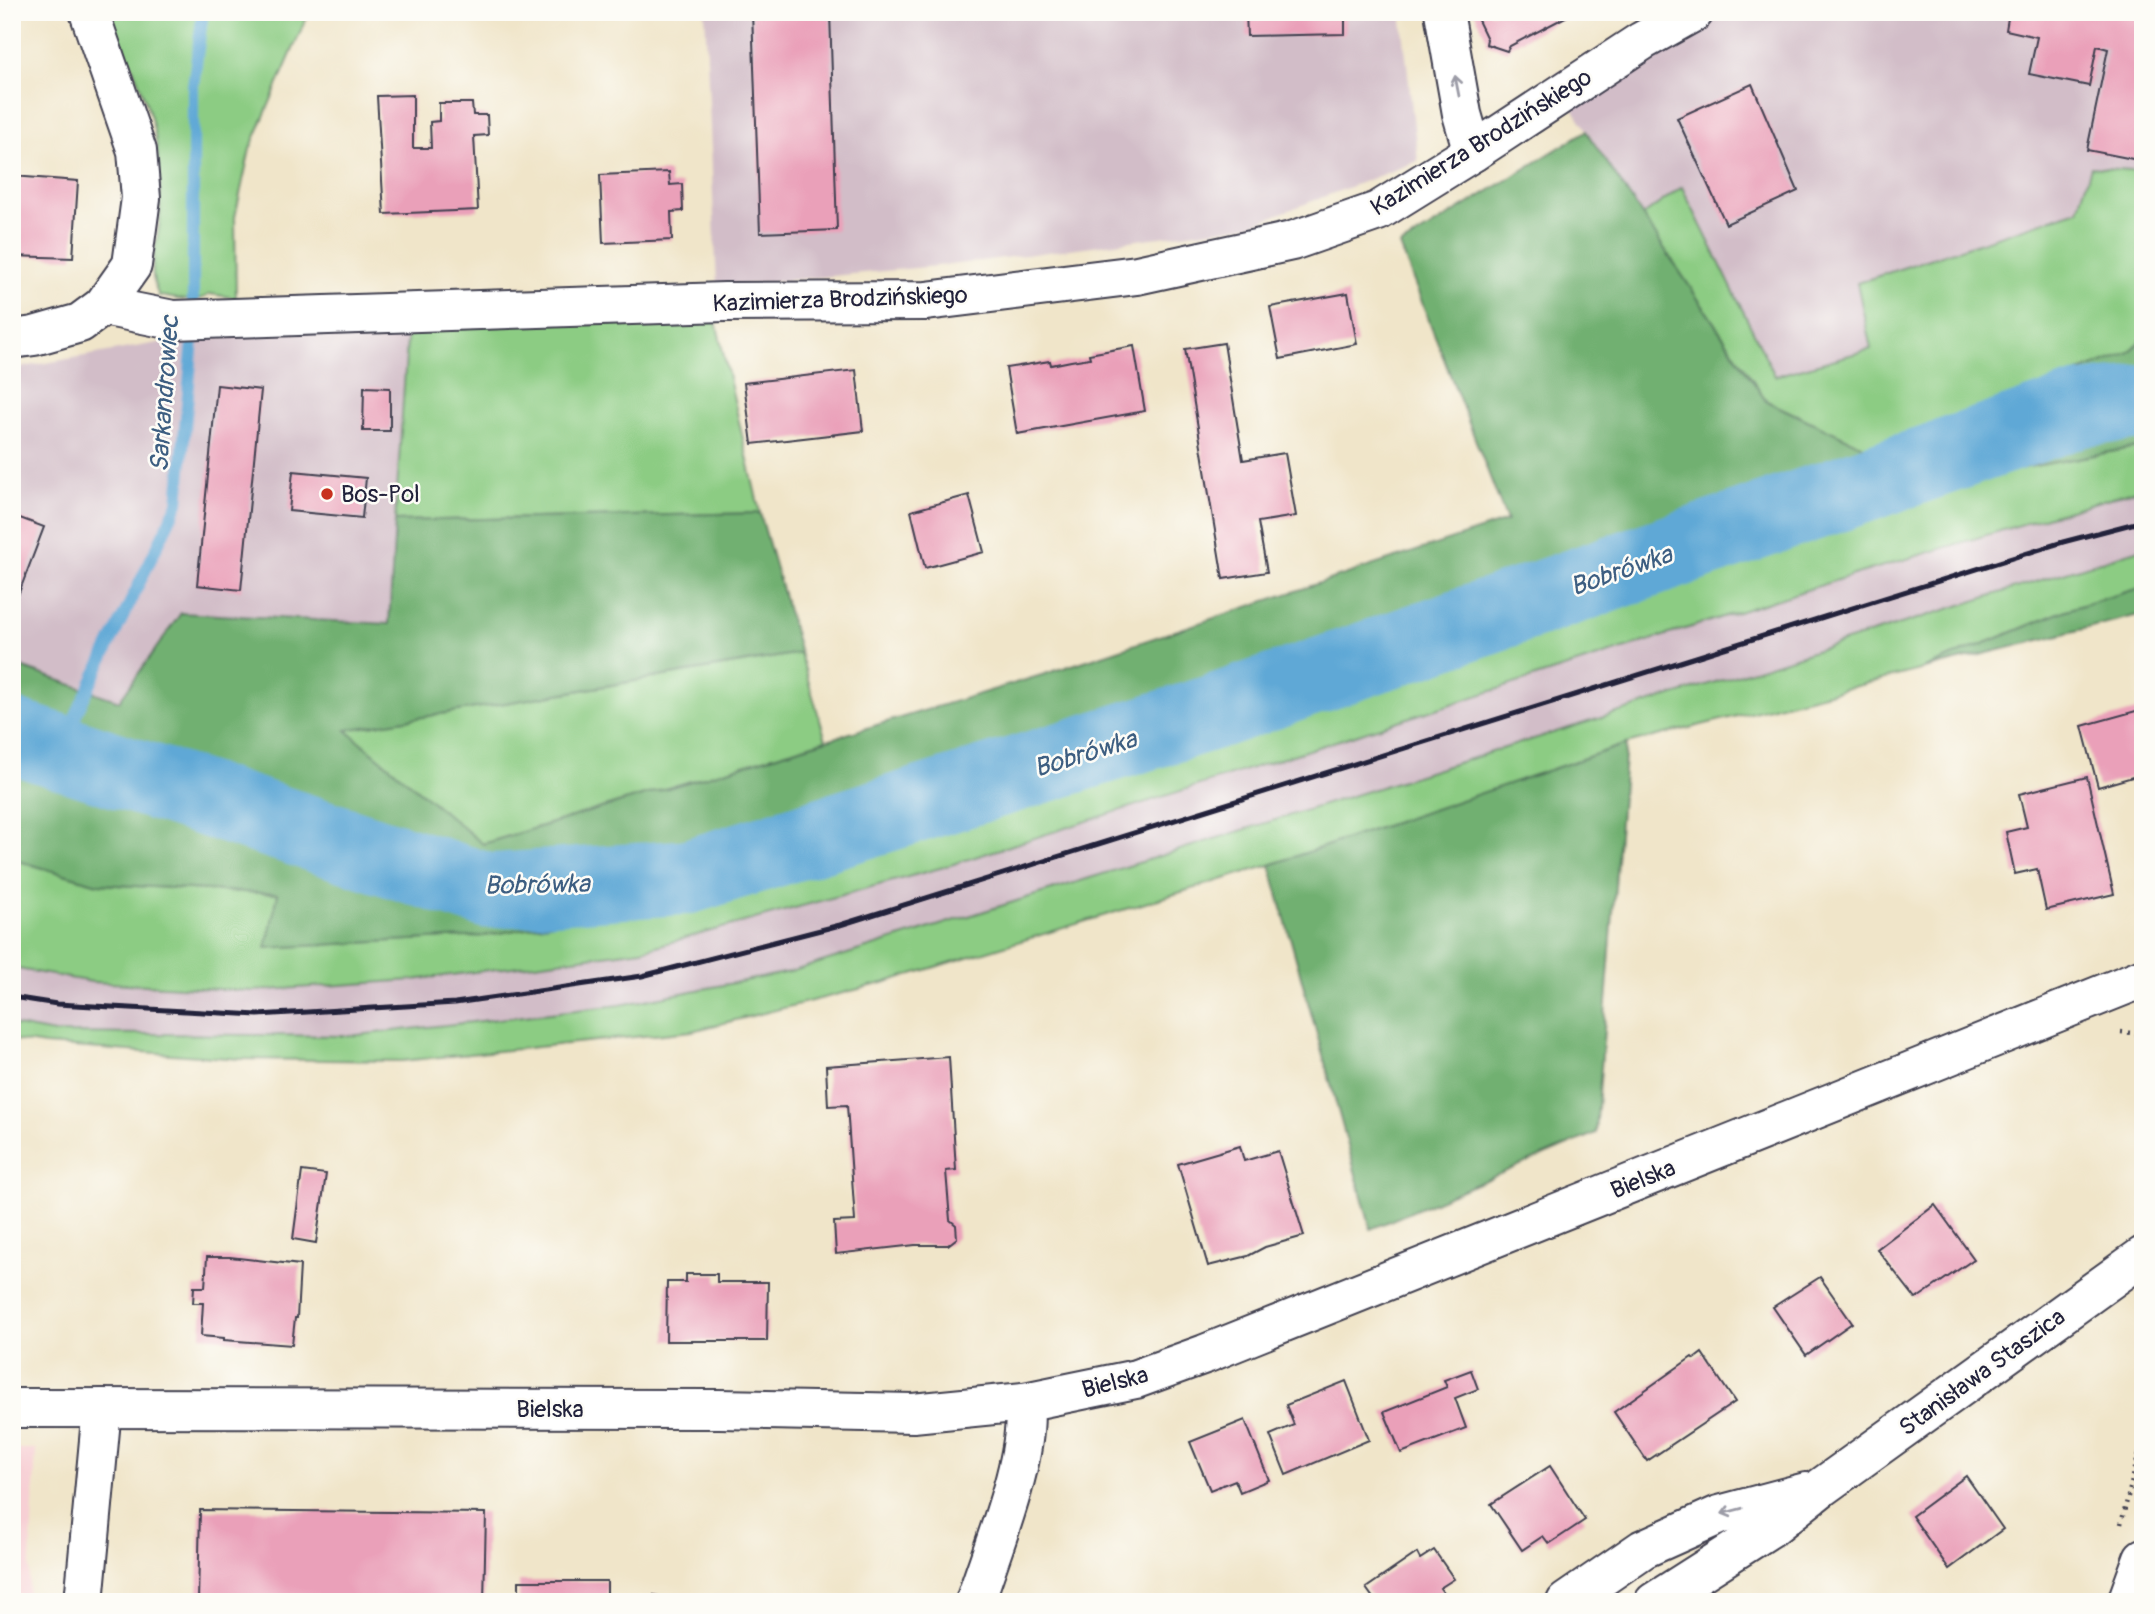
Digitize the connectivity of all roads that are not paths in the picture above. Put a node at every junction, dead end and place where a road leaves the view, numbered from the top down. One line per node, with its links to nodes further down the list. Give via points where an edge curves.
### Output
1 (89, 12): 5 (street, via 138,151 141,198 132,265)
2 (1444, 12): 4 (street, one-way to 2)
3 (1694, 12): 4 (street, Kazimierza Brodzińskiego)
4 (1473, 152): 5 (street, Kazimierza Brodzińskiego, via 1378,211 1304,237 1124,277 926,301 725,302 173,320)
5 (103, 306): 6 (street, via 80,323)
6 (12, 339)
7 (2143, 978): 9 (street, Bielska, via 1205,1354 1136,1379)
8 (2143, 1256): 12 (street, Stanisława Staszica)
9 (1024, 1402): 11 (street, Bielska, via 913,1413); 15 (street, via 1027,1421 1013,1486)
10 (12, 1408): 11 (street, Bielska)
11 (102, 1408): 14 (street)
12 (1822, 1487): 16 (street, Stanisława Staszica, one-way to 16, via 1706,1520 1643,1549); 17 (street, Stanisława Staszica, via 1773,1526)
13 (2130, 1547): 18 (street)
14 (83, 1602)
15 (975, 1602)
16 (1566, 1602)
17 (1654, 1602)
18 (2127, 1602)

